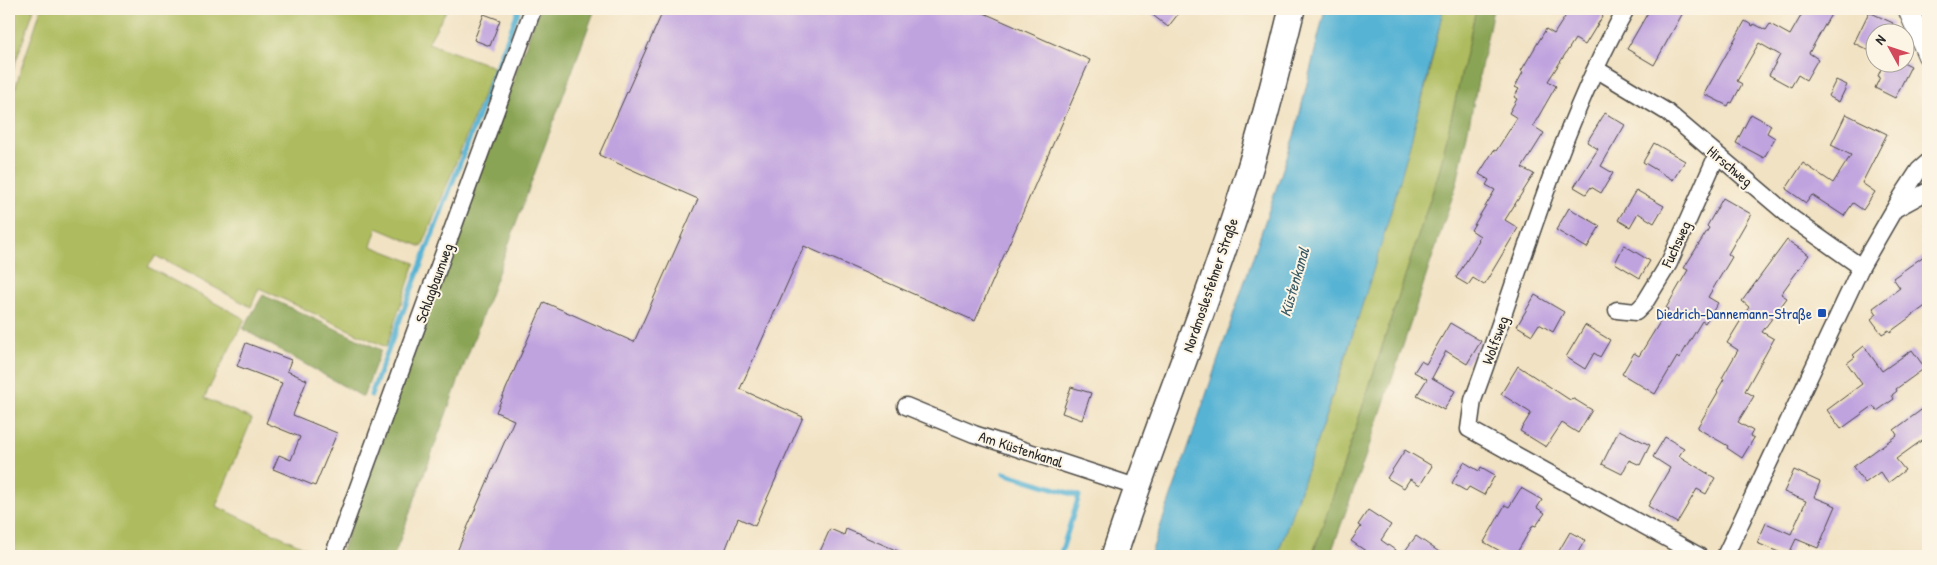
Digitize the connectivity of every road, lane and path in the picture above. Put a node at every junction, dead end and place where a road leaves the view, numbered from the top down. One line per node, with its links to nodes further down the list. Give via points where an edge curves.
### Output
1 (533, 9): 15 (street, Schlagbaumweg)
2 (1292, 9): 14 (main road, Nordmoslesfehner Straße, via 1243,190)
3 (1626, 9): 6 (street, Wolfsweg)
4 (1908, 9): 5 (street)
5 (1928, 56)
6 (1596, 69): 7 (street, Hirschweg, via 1667,112); 17 (street, Wolfsweg, via 1549,188 1473,400 1469,429)
7 (1717, 155): 11 (street, Hirschweg, via 1793,219); 12 (street, Fuchsweg, via 1669,263 1644,304 1636,312)
8 (1928, 162): 10 (street, via 1919,170)
9 (1928, 191): 10 (street)
10 (1894, 209): 11 (street)
11 (1860, 267): 18 (street)
12 (1617, 310)
13 (906, 406): 14 (street, Am Küstenkanal, via 974,434)
14 (1136, 487): 16 (main road, Nordmoslesfehner Straße)
15 (334, 556)
16 (1114, 556)
17 (1699, 556)
18 (1724, 556)

